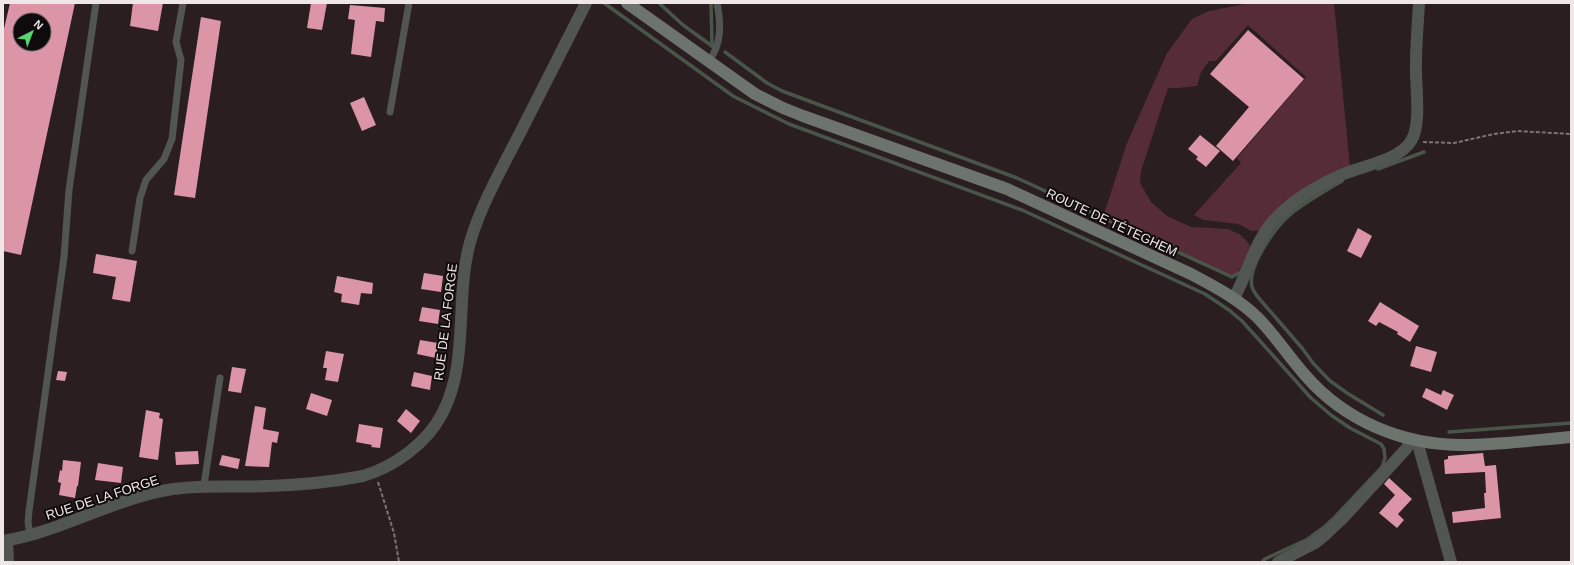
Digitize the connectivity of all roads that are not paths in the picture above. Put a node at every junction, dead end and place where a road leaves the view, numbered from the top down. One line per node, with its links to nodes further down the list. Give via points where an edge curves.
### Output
1 (96, 3): 16 (lane, via 29,511)
2 (184, 3): 10 (lane, via 176,42 181,60 172,139 164,159 146,180 140,198)
3 (409, 3): 9 (lane)
4 (586, 3): 15 (street, RUE DE LA FORGE, via 508,156 474,232 467,256 456,368 451,392 432,429 419,443 396,460 363,476 285,486)
5 (627, 3): 8 (main road, ROUTE DE TÉTEGHEM)
6 (717, 3): 8 (lane, via 720,32)
7 (1418, 3): 11 (street, via 1417,120 1412,141 1404,150 1393,156 1324,183 1279,216 1261,239)
8 (709, 61): 11 (main road, ROUTE DE TÉTEGHEM, via 755,94 783,108 1012,191 1191,274)
9 (390, 112)
10 (132, 251)
11 (1234, 298): 14 (main road, ROUTE DE TÉTEGHEM, via 1258,318 1304,375 1332,402 1367,424 1393,435)
12 (220, 378): 15 (lane)
13 (1571, 437): 14 (main road, ROUTE DE TÉTEGHEM, via 1464,445)
14 (1414, 440): 19 (street, via 1333,529 1315,543); 20 (street)
15 (204, 486): 16 (street, RUE DE LA FORGE, via 178,488 146,495)
16 (30, 535): 17 (street, RUE DE LA FORGE)
17 (5, 541): 18 (street)
18 (8, 562)
19 (1278, 562)
20 (1451, 562)

